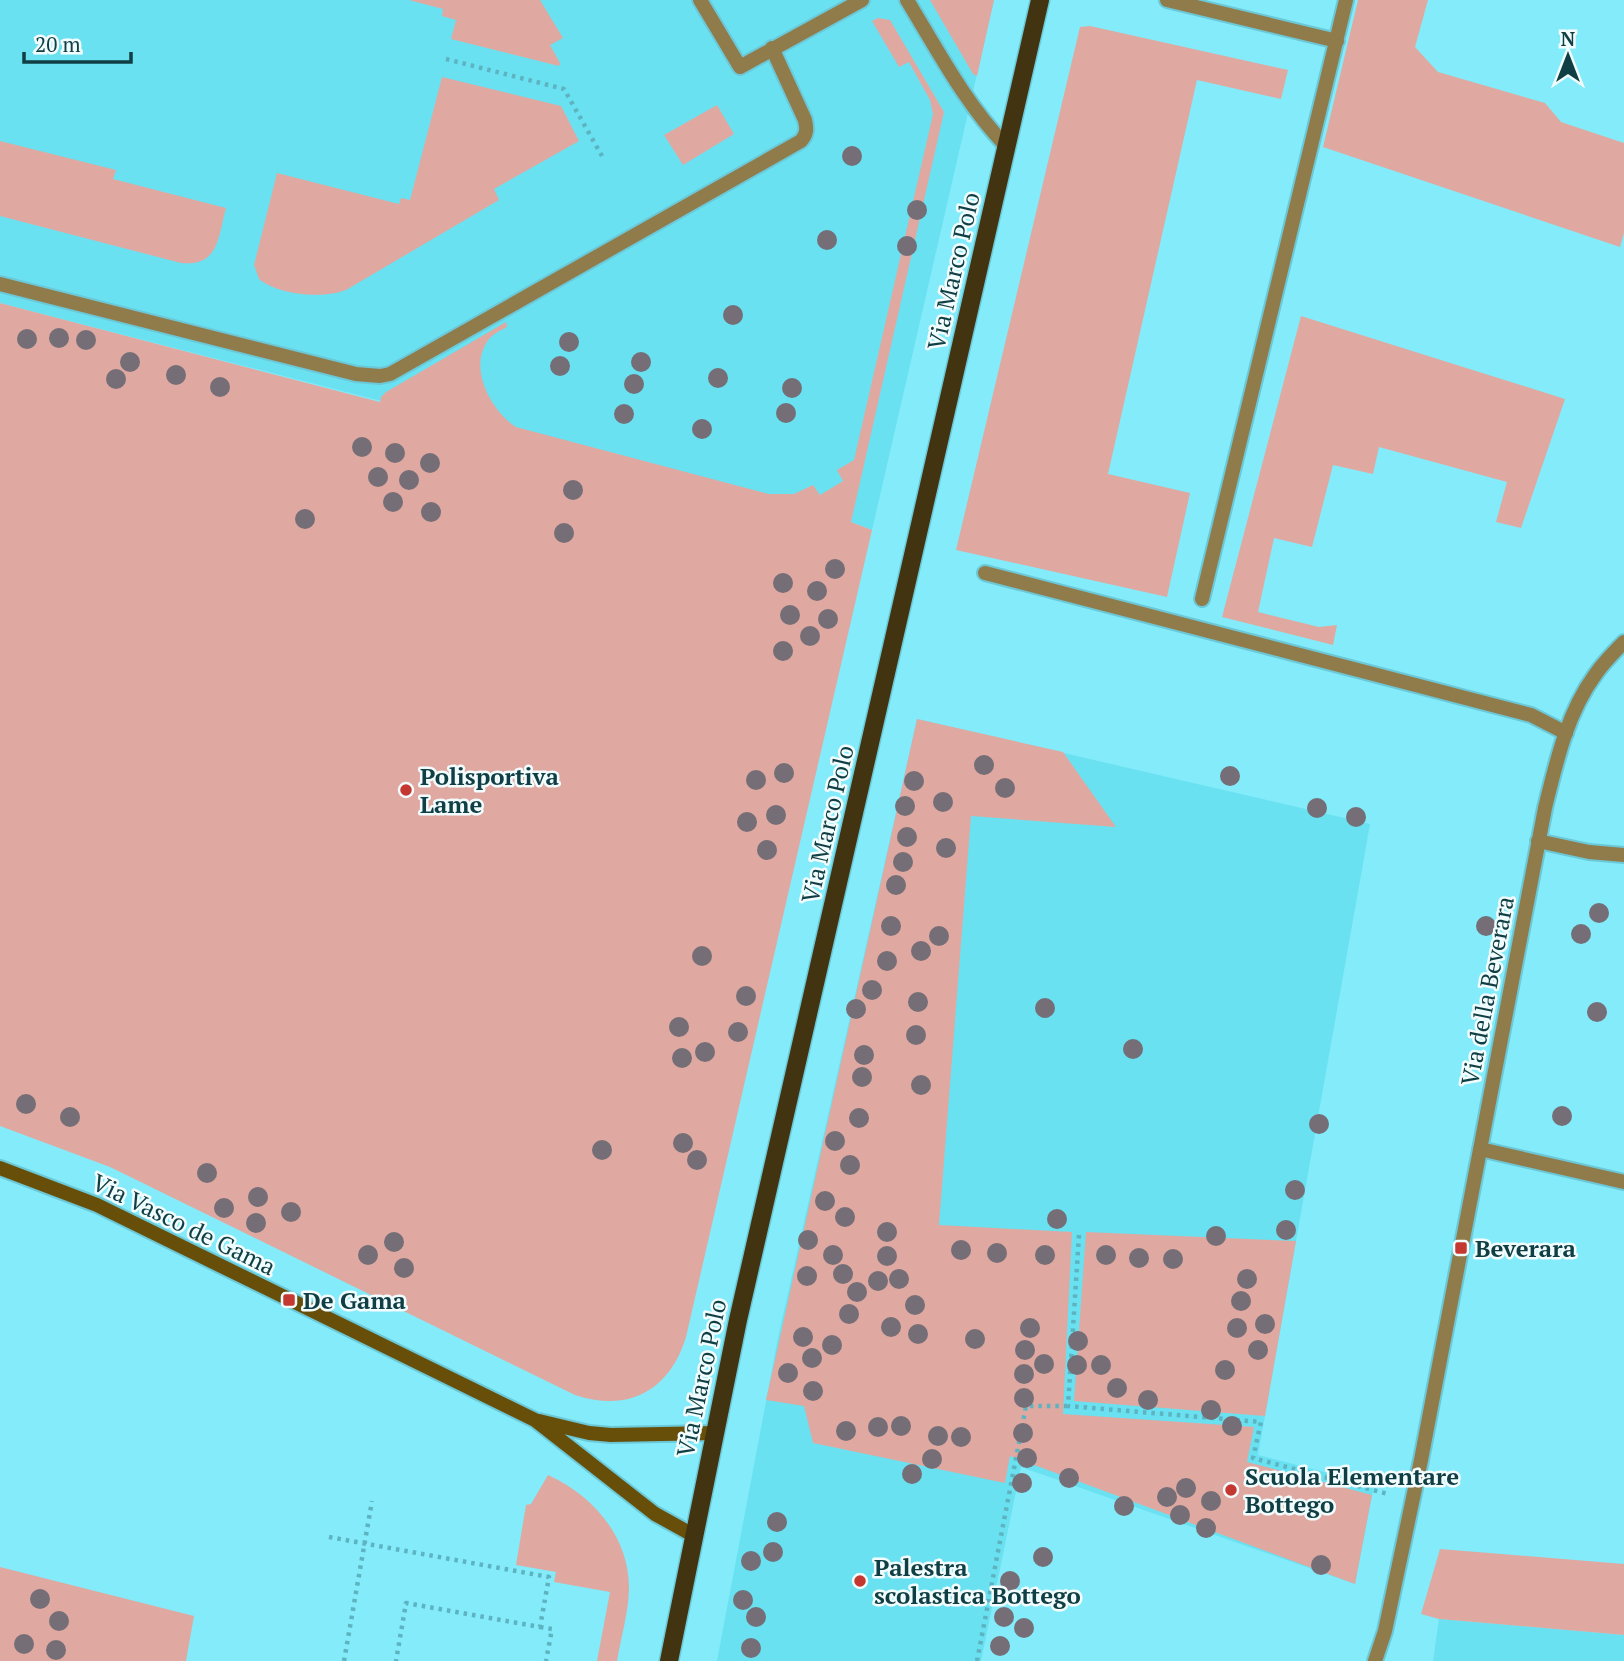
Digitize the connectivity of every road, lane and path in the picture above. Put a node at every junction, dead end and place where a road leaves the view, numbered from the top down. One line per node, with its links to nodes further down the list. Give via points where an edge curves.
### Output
1 (700, 0): 8 (street, via 740,67)
2 (862, 0): 8 (street)
3 (907, 0): 10 (street, via 971,105)
4 (1040, 0): 10 (main road, Via Marco Polo)
5 (1167, 0): 7 (street)
6 (1346, 0): 7 (street)
7 (1337, 41): 14 (street)
8 (772, 48): 12 (street, via 807,128 801,141 400,369 380,376)
9 (446, 59): 11 (path, via 565,89)
10 (1006, 146): 25 (main road, Via Marco Polo)
11 (602, 156)
12 (0, 284)
13 (985, 573): 16 (street, via 1531,715)
14 (1202, 599)
15 (1624, 642): 16 (street, Via della Beverara, via 1595,674)
16 (1566, 733): 17 (street, Via della Beverara)
17 (1538, 841): 18 (street); 19 (street, Via della Beverara)
18 (1624, 855)
19 (1480, 1149): 21 (street); 27 (street, Via della Beverara)
20 (0, 1168): 24 (street, Via Vasco de Gama, via 97,1205)
21 (1624, 1182)
22 (1079, 1235): 23 (path)
23 (1068, 1406): 27 (path, via 1261,1422 1253,1458); 36 (path, via 1026,1406)
24 (534, 1420): 25 (street, Via Vasco de Gama, via 611,1435); 28 (street, Via Vasco de Gama, via 655,1514)
25 (714, 1433): 28 (main road, Via Marco Polo)
26 (372, 1501): 30 (path)
27 (1413, 1501): 37 (street, Via della Beverara)
28 (693, 1535): 35 (main road, Via Marco Polo)
29 (329, 1537): 30 (path)
30 (365, 1544): 31 (path, via 549,1577); 32 (path)
31 (540, 1627): 33 (path, via 406,1603); 34 (path, via 552,1629)
32 (344, 1661)
33 (396, 1661)
34 (546, 1661)
35 (669, 1661)
36 (977, 1661)
37 (1375, 1661)

